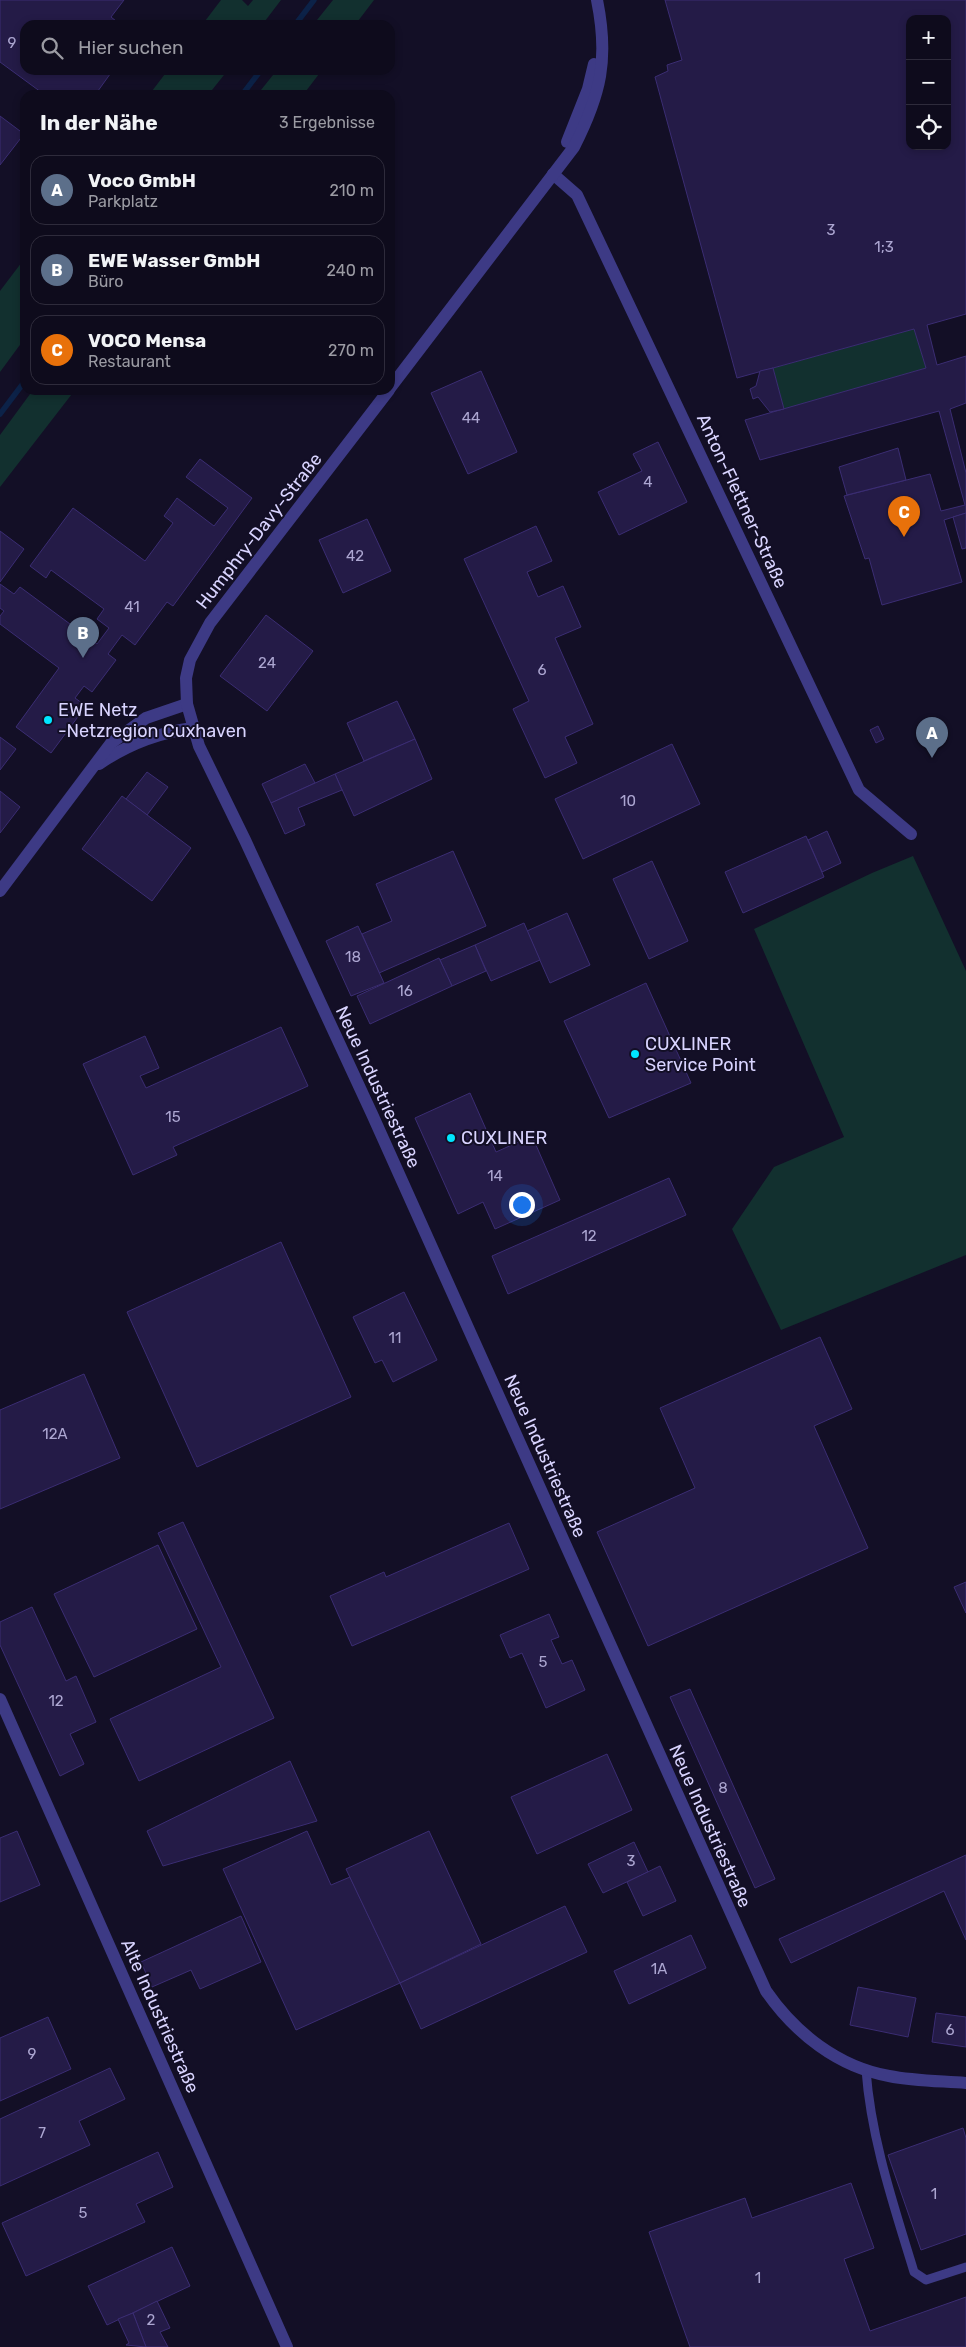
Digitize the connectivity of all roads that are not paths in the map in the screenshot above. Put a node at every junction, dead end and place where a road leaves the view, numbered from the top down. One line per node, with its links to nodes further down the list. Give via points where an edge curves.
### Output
1 (588, 0): 3 (street, Humphry-Davy-Straße, via 595,29 595,59 574,128)
2 (597, 0): 3 (street, Humphry-Davy-Straße, via 603,32 603,58 597,92 574,147)
3 (553, 174): 4 (street, Humphry-Davy-Straße); 9 (street, Anton-Flettner-Straße, via 577,195 859,790)
4 (395, 381)
5 (384, 395): 6 (street, Humphry-Davy-Straße, via 210,623 190,660 186,678)
6 (187, 704): 7 (street, Humphry-Davy-Straße); 8 (street, via 146,718 131,727 111,743)
7 (192, 728): 8 (street, via 168,731 130,745); 12 (street, Neue Industriestraße, via 372,1114 757,1975 796,2028 844,2061)
8 (91, 770): 10 (street)
9 (911, 834)
10 (0, 891)
11 (0, 1699): 15 (street, Alte Industriestraße)
12 (866, 2070): 13 (street, Neue Industriestraße, via 890,2076); 14 (lane, via 880,2156 914,2272 926,2280)
13 (966, 2083)
14 (966, 2267)
15 (287, 2347)

